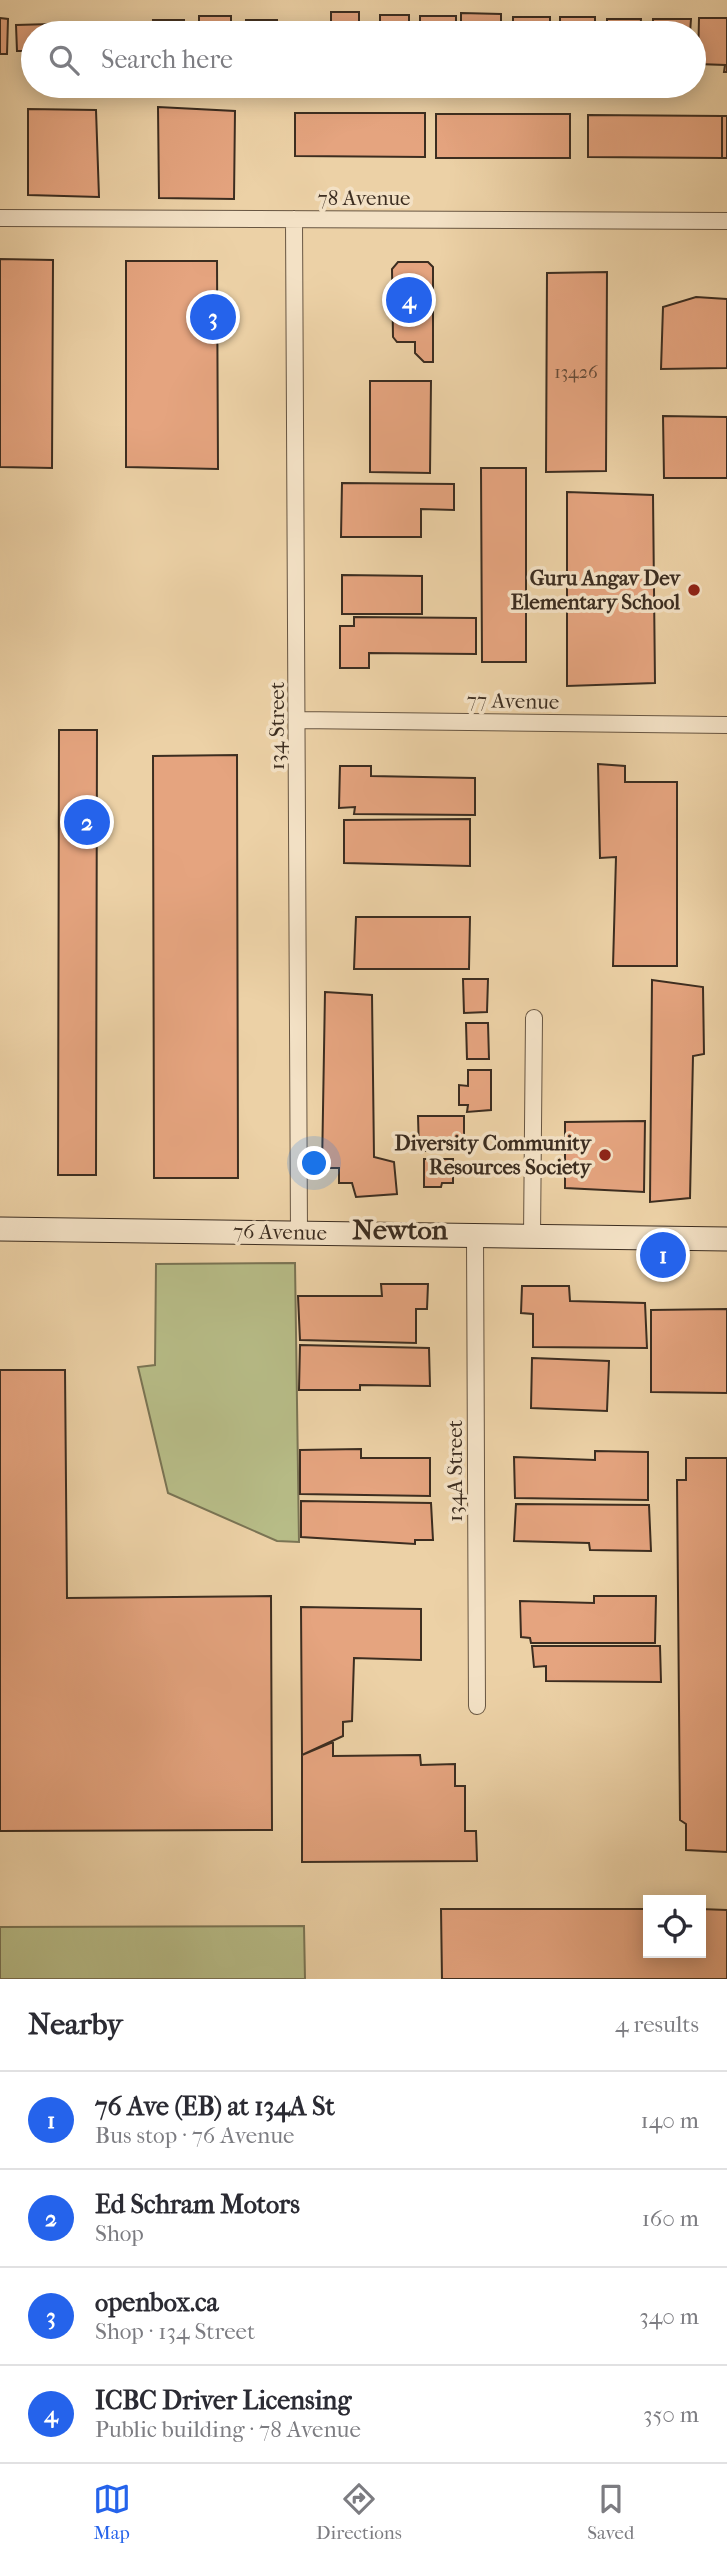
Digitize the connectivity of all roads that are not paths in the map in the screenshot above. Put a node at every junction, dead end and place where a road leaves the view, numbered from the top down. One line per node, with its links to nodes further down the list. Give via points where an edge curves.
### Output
1 (0, 218): 2 (street, 78 Avenue)
2 (294, 219): 3 (street, 78 Avenue); 4 (street, 134 Street)
3 (727, 221)
4 (298, 720): 5 (street, 77 Avenue); 8 (street, 134 Street)
5 (727, 724)
6 (534, 1018): 10 (street)
7 (0, 1228): 8 (main road, 76 Avenue)
8 (299, 1233): 9 (main road, 76 Avenue)
9 (475, 1236): 10 (main road, 76 Avenue); 12 (street, 134A Street)
10 (532, 1236): 11 (main road, 76 Avenue)
11 (727, 1239)
12 (477, 1706)

